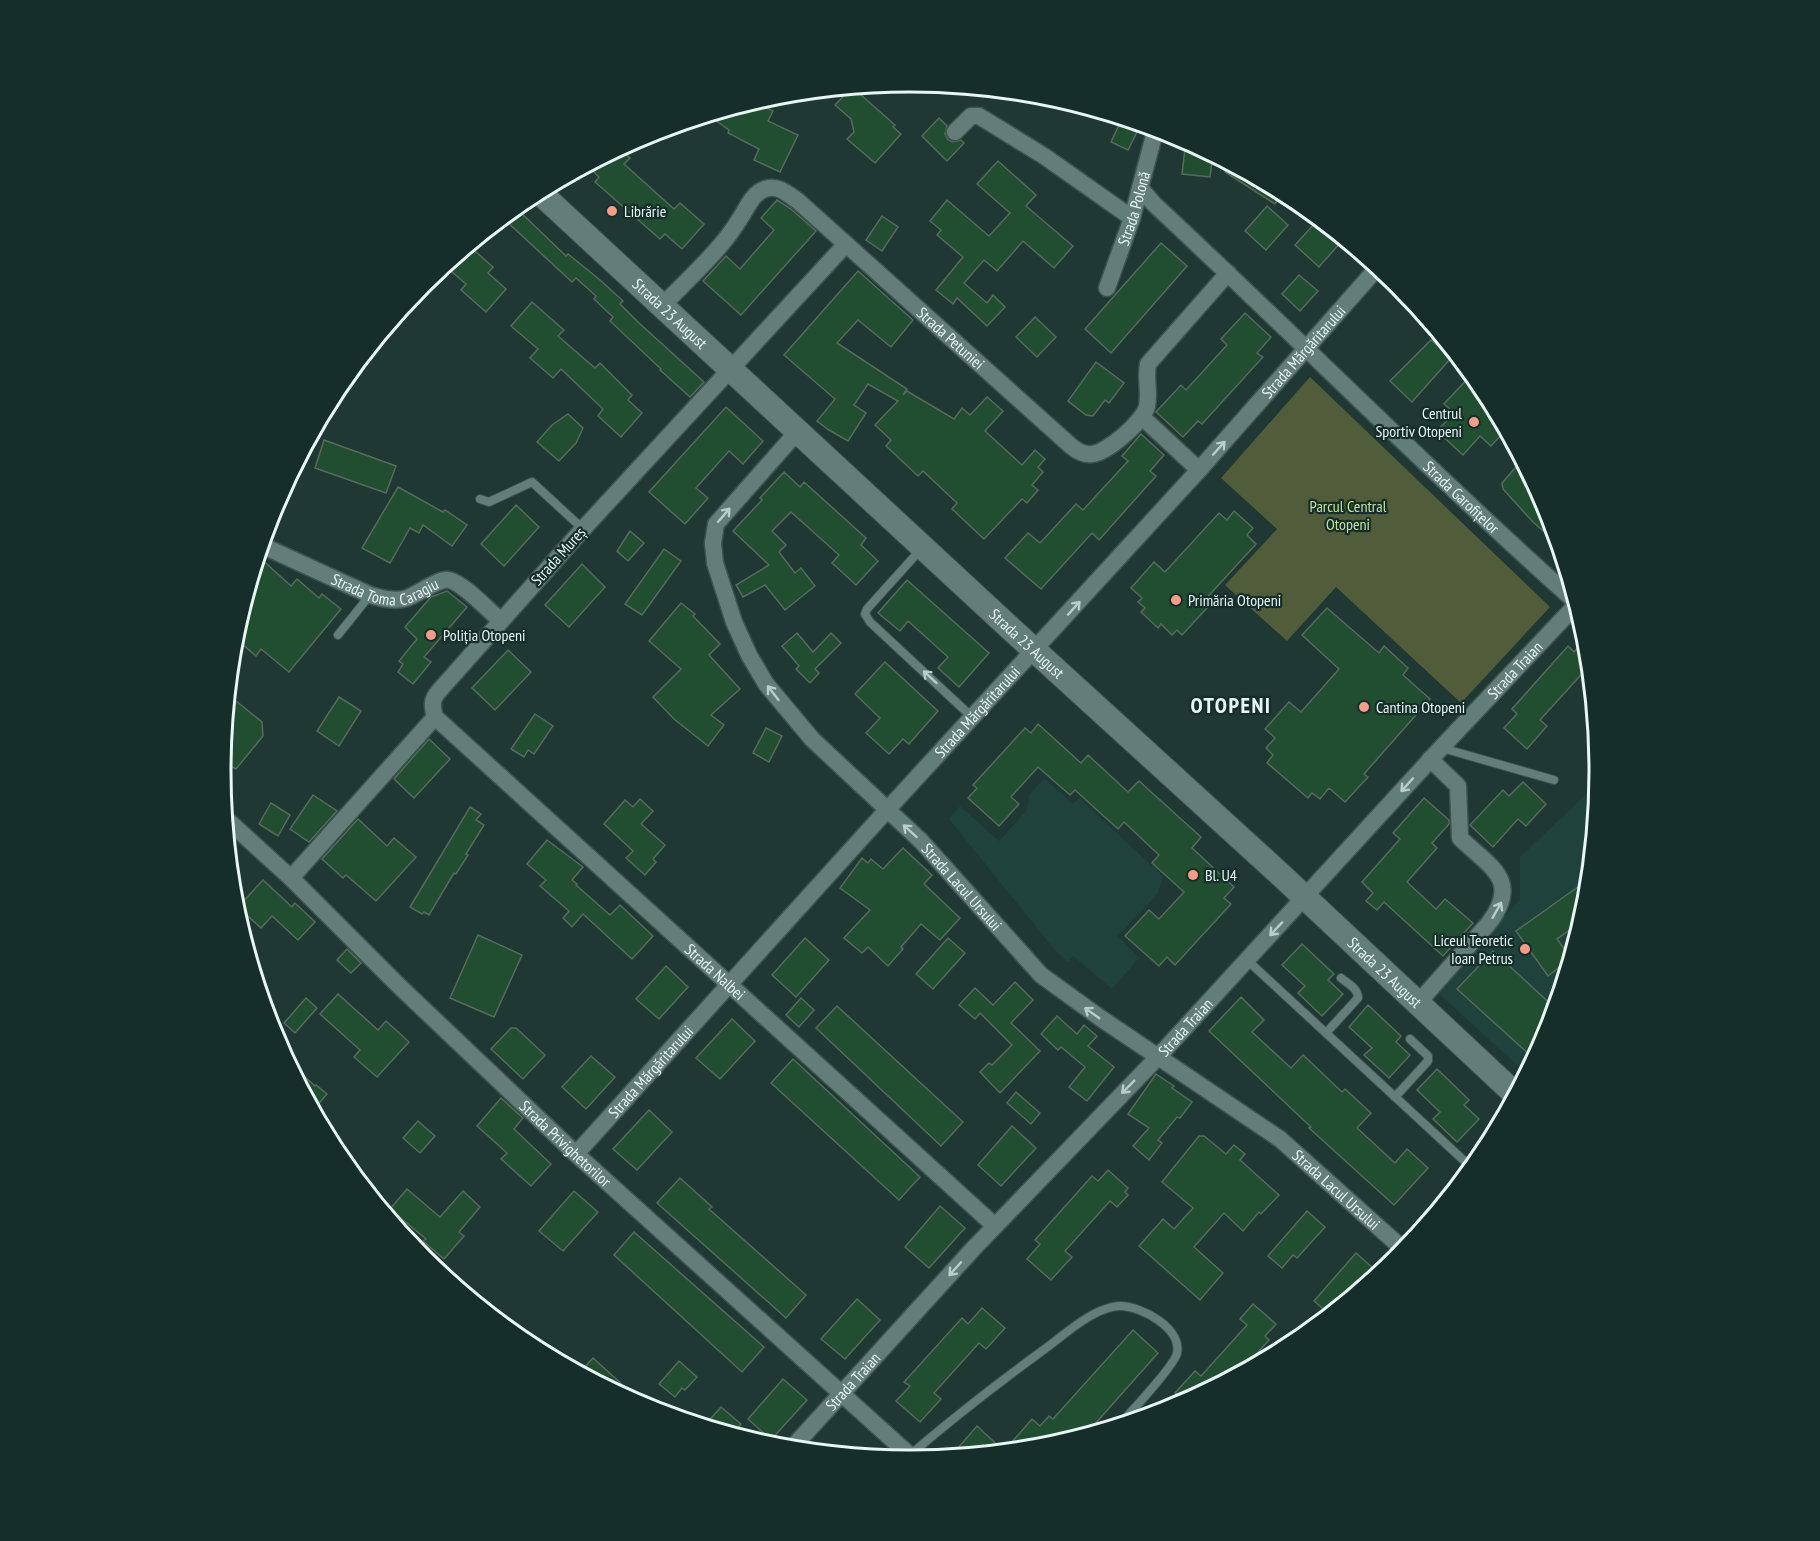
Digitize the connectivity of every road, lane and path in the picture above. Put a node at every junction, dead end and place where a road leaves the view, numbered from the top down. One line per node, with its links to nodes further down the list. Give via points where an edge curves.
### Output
1 (956, 132): 5 (street, via 970,116 979,116)
2 (1154, 137): 3 (street, Strada Polonă)
3 (1140, 188): 5 (street, Strada Polonă); 7 (street, Strada Garofițelor)
4 (546, 198): 10 (main road, Strada 23 August)
5 (1132, 218): 9 (street, Strada Polonă)
6 (846, 244): 10 (street, Strada Petuniei, via 785,191 768,187 753,196 727,236); 12 (street, Strada Mureș); 13 (street, Strada Petuniei, via 1077,451 1101,452)
7 (1228, 273): 11 (street, Strada Garofițelor); 13 (street, via 1148,364 1147,409)
8 (1372, 273): 11 (street, Strada Mărgăritarului)
9 (1107, 288)
10 (662, 306): 12 (main road, Strada 23 August)
11 (1307, 348): 15 (street, Strada Mărgăritarului, one-way to 11); 20 (street, Strada Garofițelor)
12 (731, 370): 14 (main road, Strada 23 August); 17 (street, Strada Mureș)
13 (1142, 417): 15 (street)
14 (797, 432): 19 (main road, Strada 23 August); 30 (street, Strada Lacul Ursului, one-way to 14, via 812,739 766,684 734,621 715,563 716,524)
15 (1199, 470): 25 (street, Strada Mărgăritarului, one-way to 15)
16 (480, 499): 17 (lane, via 489,502 532,482)
17 (583, 529): 23 (street, Strada Mureș)
18 (268, 548): 21 (street, Strada Toma Caragiu)
19 (923, 548): 25 (main road, Strada 23 August); 27 (lane, one-way to 19, via 866,614)
20 (1565, 593)
21 (370, 595): 23 (street, Strada Toma Caragiu, via 405,598 448,579); 24 (lane)
22 (1569, 610): 28 (street, Strada Traian)
23 (500, 620): 26 (street, Strada Mureș, via 433,698)
24 (338, 635)
25 (1035, 651): 27 (street, Strada Mărgăritarului); 33 (main road, Strada 23 August)
26 (435, 717): 32 (street); 36 (street, Strada Nalbei)
27 (972, 717): 30 (street, Strada Mărgăritarului)
28 (1436, 753): 29 (lane); 33 (street, Strada Traian, one-way to 33); 37 (street, one-way to 28, via 1489,923 1504,895 1503,882 1460,838 1458,786)
29 (1554, 780)
30 (887, 810): 36 (street, Strada Mărgăritarului); 40 (street, Strada Lacul Ursului, one-way to 30, via 1041,975 947,869)
31 (233, 825): 32 (street, Strada Privighetorilor)
32 (291, 878): 43 (street, Strada Privighetorilor)
33 (1305, 898): 34 (street, Strada Traian, one-way to 34); 37 (main road, Strada 23 August)
34 (1247, 960): 38 (lane); 40 (street, Strada Traian)
35 (1341, 978): 38 (lane, via 1354,988 1358,998)
36 (729, 986): 43 (street, Strada Mărgăritarului); 45 (street, Strada Nalbei)
37 (1418, 1003): 41 (main road, Strada 23 August)
38 (1326, 1033): 42 (lane)
39 (1410, 1039): 42 (lane, via 1428,1056 1428,1061)
40 (1158, 1057): 45 (street, Strada Traian, one-way to 45); 46 (street, Strada Lacul Ursului, via 1280,1139)
41 (1509, 1089)
42 (1395, 1097): 44 (lane)
43 (576, 1154): 47 (street, Strada Privighetorilor)
44 (1465, 1162)
45 (995, 1226): 47 (street, Strada Traian, one-way to 47)
46 (1397, 1244)
47 (841, 1394): 49 (street, Strada Traian); 50 (street, Strada Privighetorilor)
48 (1139, 1409): 51 (lane, via 1178,1355 1177,1343 1169,1330 1149,1313 1118,1305 1094,1314 987,1391)
49 (799, 1440)
50 (904, 1450)
51 (920, 1450)

